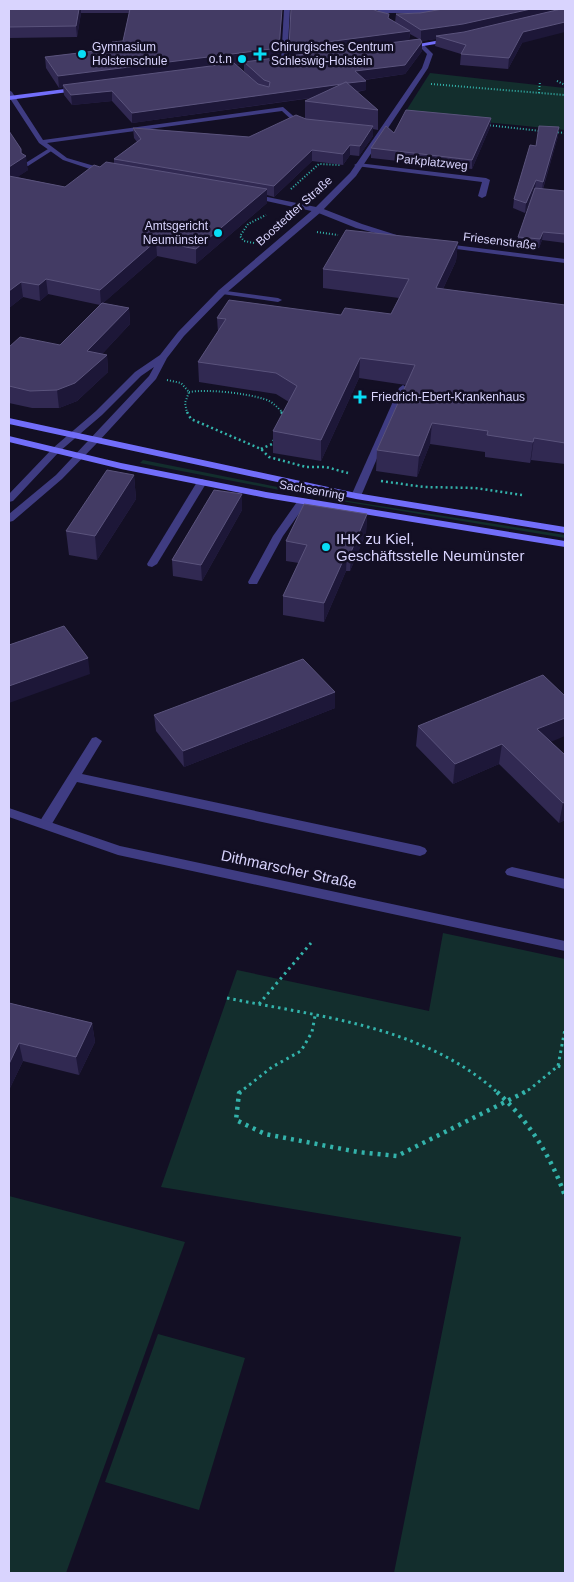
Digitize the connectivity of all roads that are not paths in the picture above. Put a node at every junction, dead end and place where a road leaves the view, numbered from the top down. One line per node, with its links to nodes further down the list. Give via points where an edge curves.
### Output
1 (286, 9): 11 (street)
2 (368, 10): 3 (street)
3 (386, 11): 4 (street, via 458,11); 5 (street, via 372,16 374,20)
4 (423, 18)
5 (384, 22)
6 (463, 39): 8 (main road)
7 (413, 40): 8 (street)
8 (421, 45): 9 (main road); 17 (street, Boostedter Straße, via 430,54 425,68)
9 (401, 47)
10 (293, 61): 11 (main road)
11 (284, 62): 12 (main road)
12 (274, 63)
13 (91, 87): 14 (main road)
14 (10, 96): 18 (street)
15 (315, 126): 18 (street, via 298,122 283,110)
16 (371, 132): 17 (street)
17 (380, 133): 21 (street, Boostedter Straße)
18 (41, 142): 19 (street)
19 (50, 150): 20 (street); 22 (street, via 83,166)
20 (26, 165)
21 (358, 166): 24 (street, Parkplatzweg, via 486,180); 25 (street, Boostedter Straße)
22 (110, 173)
23 (241, 194): 25 (street)
24 (482, 196)
25 (318, 210): 26 (street, via 359,226); 29 (street, Boostedter Straße)
26 (414, 240)
27 (430, 243): 28 (street, Friesenstraße)
28 (565, 259)
29 (222, 292): 30 (street); 31 (street, Boostedter Straße)
30 (278, 300)
31 (163, 357): 34 (street, Boostedter Straße, via 138,374); 36 (street, Boostedter Straße, via 153,377)
32 (403, 388): 40 (street)
33 (9, 421): 34 (main road, Sachsenring)
34 (76, 435): 36 (main road, Sachsenring); 37 (street, Boostedter Straße)
35 (9, 439): 37 (main road, Sachsenring)
36 (96, 439): 38 (street, Boostedter Straße); 40 (main road, Sachsenring)
37 (56, 450): 38 (main road, Sachsenring); 41 (street, Boostedter Straße)
38 (80, 456): 39 (main road, Sachsenring); 43 (street, Boostedter Straße)
39 (202, 482): 42 (main road, Sachsenring); 46 (street)
40 (356, 496): 44 (main road, Sachsenring)
41 (9, 499)
42 (303, 502): 45 (main road, Sachsenring); 47 (street, via 278,536)
43 (9, 519)
44 (565, 530)
45 (565, 544)
46 (152, 564)
47 (253, 582)
48 (96, 741): 49 (street)
49 (74, 777): 51 (street); 52 (street)
50 (9, 812): 51 (street, Dithmarscher Straße)
51 (45, 824): 55 (street, Dithmarscher Straße, via 118,850)
52 (420, 851)
53 (512, 872): 54 (street)
54 (565, 884)
55 (565, 946)

